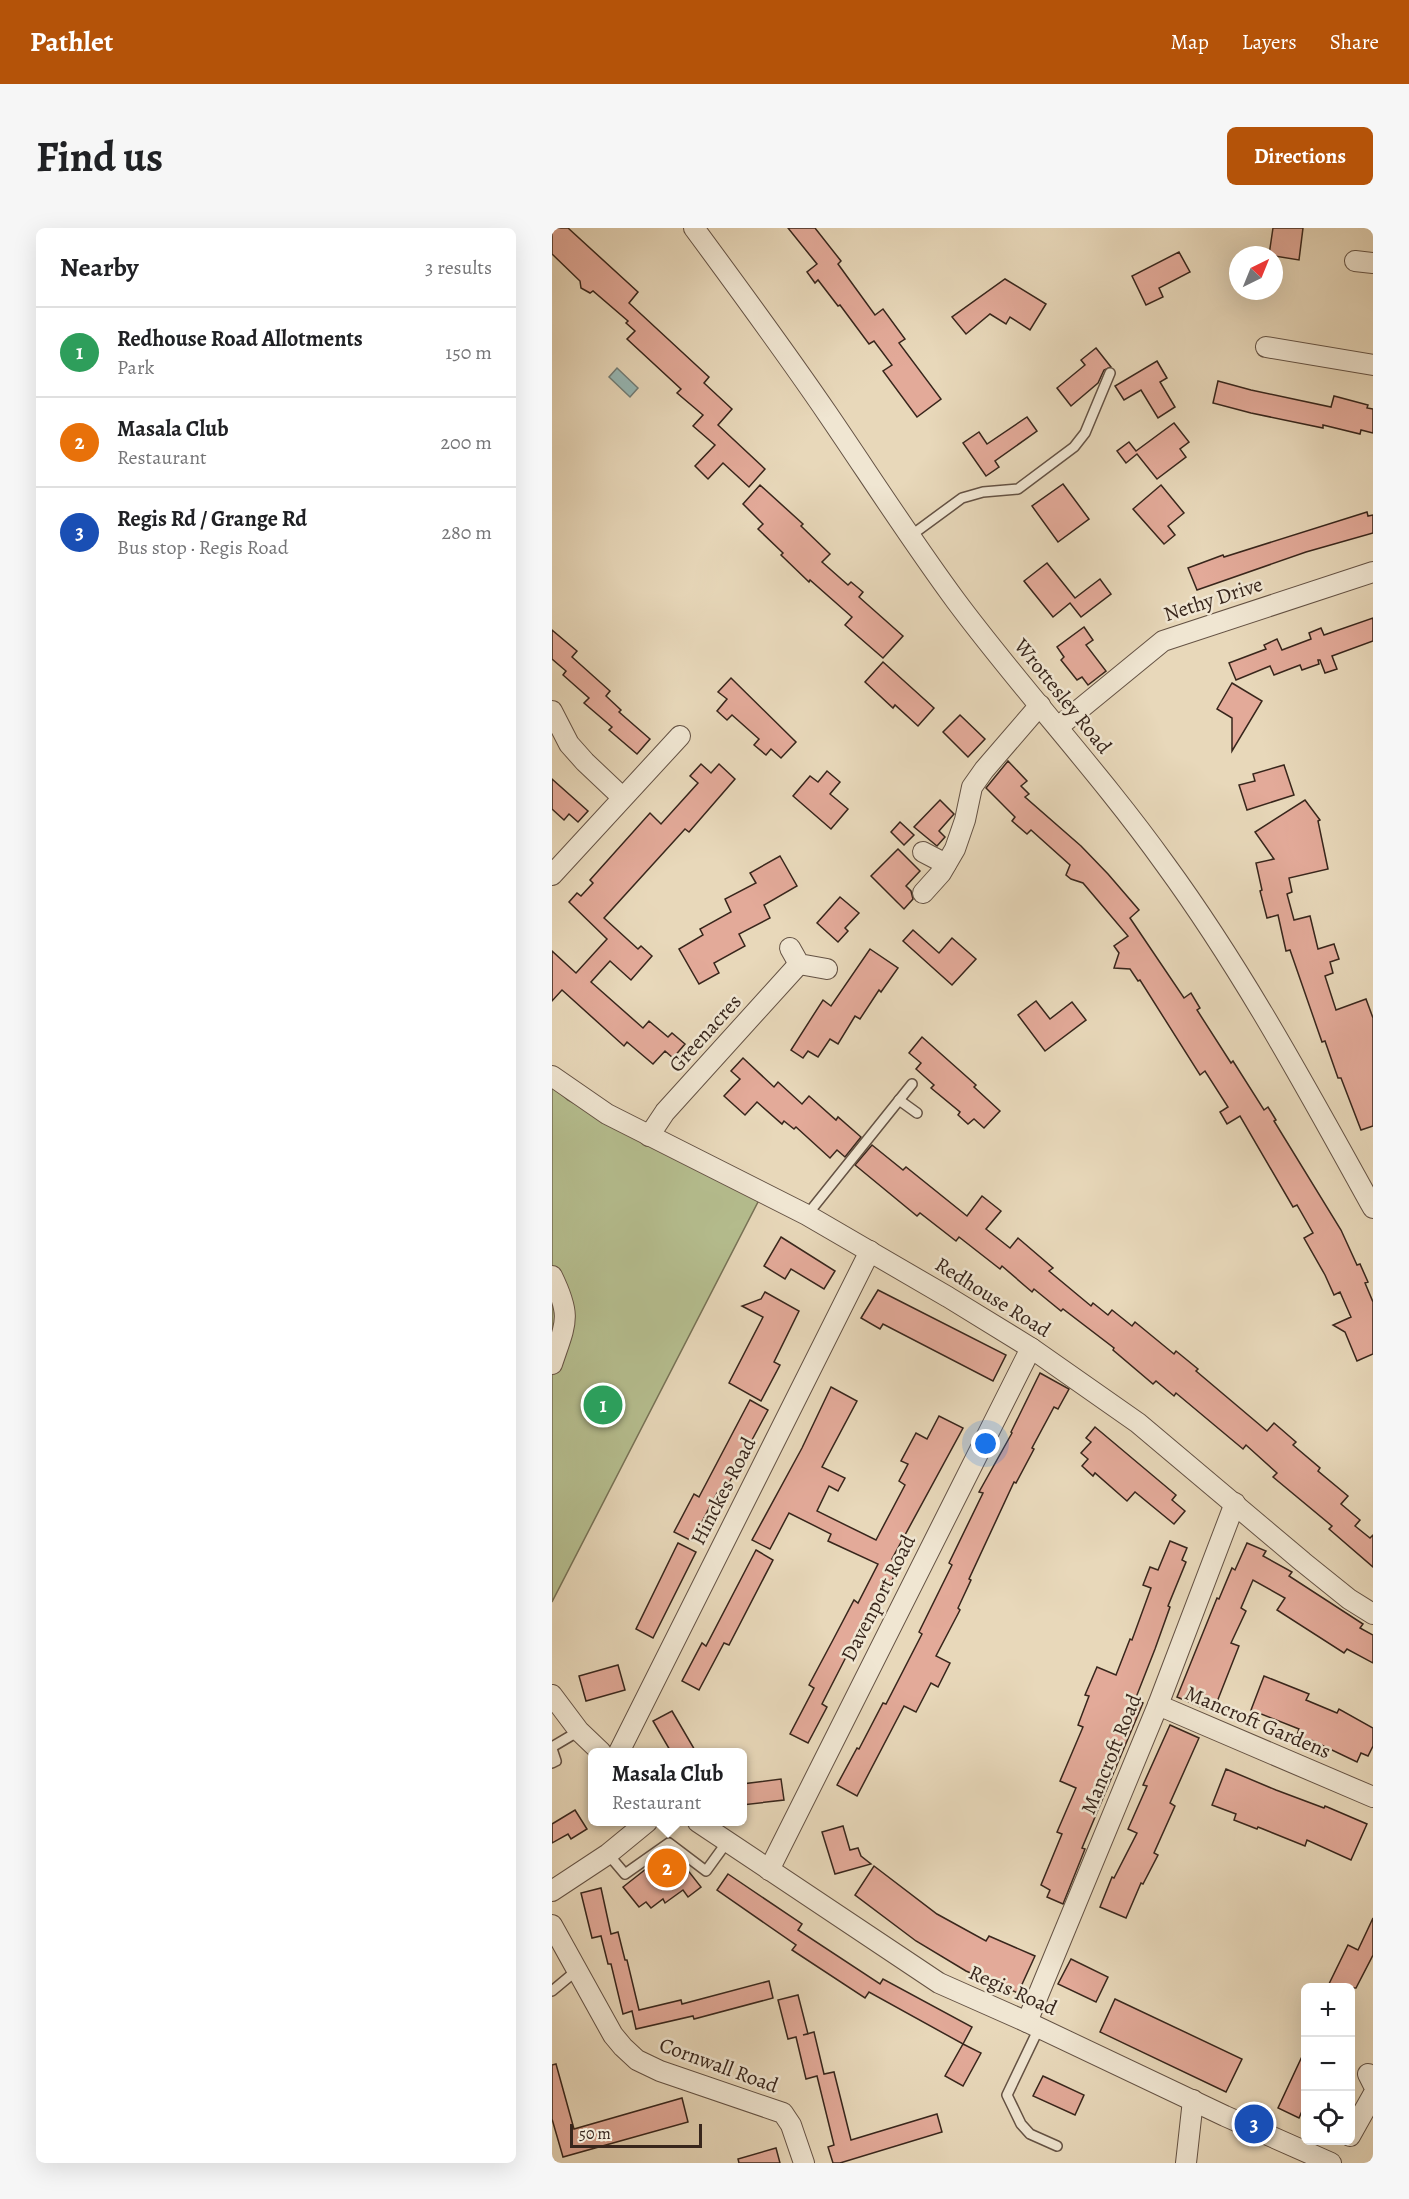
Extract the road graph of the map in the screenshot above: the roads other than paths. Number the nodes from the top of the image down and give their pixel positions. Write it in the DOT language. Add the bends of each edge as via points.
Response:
graph roads {
  1 [pos="694,228"];
  2 [pos="1266,347"];
  3 [pos="1373,365"];
  4 [pos="1110,373"];
  5 [pos="909,537"];
  6 [pos="1373,572"];
  7 [pos="1040,705"];
  8 [pos="552,711"];
  9 [pos="1058,727"];
  10 [pos="680,736"];
  11 [pos="622,797"];
  12 [pos="923,852"];
  13 [pos="946,864"];
  14 [pos="552,875"];
  15 [pos="923,893"];
  16 [pos="827,969"];
  17 [pos="552,1076"];
  18 [pos="912,1084"];
  19 [pos="899,1100"];
  20 [pos="917,1113"];
  21 [pos="649,1136"];
  22 [pos="1373,1208"];
  23 [pos="807,1215"];
  24 [pos="870,1251"];
  25 [pos="552,1276"];
  26 [pos="1031,1348"];
  27 [pos="552,1364"];
  28 [pos="1235,1503"];
  29 [pos="1373,1614"];
  30 [pos="552,1695"];
  31 [pos="1158,1705"];
  32 [pos="579,1731"];
  33 [pos="552,1748"];
  34 [pos="598,1748"];
  35 [pos="621,1748"];
  36 [pos="552,1763"];
  37 [pos="1373,1797"];
  38 [pos="641,1826"];
  39 [pos="705,1826"];
  40 [pos="727,1842"];
  41 [pos="608,1854"];
  42 [pos="769,1870"];
  43 [pos="552,1891"];
  44 [pos="552,1925"];
  45 [pos="576,1971"];
  46 [pos="552,1991"];
  47 [pos="1033,2025"];
  48 [pos="1373,2095"];
  49 [pos="1193,2100"];
  50 [pos="1355,2127"];
  51 [pos="1345,2145"];
  52 [pos="1057,2146"];
  53 [pos="804,2163"];
  54 [pos="1186,2163"];
  55 [pos="1330,2163"];
  56 [pos="1336,2163"];
  1 -- 5 [label="street, Wrottesley Road"];
  2 -- 3 [label="street"];
  4 -- 5 [label="lane" via="1085,433 1074,447 1018,489 962,498"];
  5 -- 7 [label="street, Wrottesley Road"];
  6 -- 9 [label="street, Nethy Drive" via="1163,641"];
  7 -- 9 [label="street, Wrottesley Road"];
  7 -- 13 [label="street" via="972,787 961,830"];
  8 -- 11 [label="street" via="569,744"];
  9 -- 22 [label="street, Wrottesley Road" via="1122,805 1210,929 1303,1082"];
  10 -- 11 [label="street"];
  11 -- 14 [label="street"];
  12 -- 13 [label="street"];
  13 -- 15 [label="street"];
  16 -- 21 [label="street, Greenacres" via="795,956"];
  17 -- 21 [label="street, Redhouse Road" via="607,1114"];
  18 -- 19 [label="lane"];
  19 -- 20 [label="lane"];
  19 -- 23 [label="lane"];
  21 -- 23 [label="street, Redhouse Road"];
  23 -- 24 [label="street, Redhouse Road"];
  24 -- 26 [label="street, Redhouse Road"];
  24 -- 35 [label="street, Hinckes Road"];
  25 -- 27 [label="street" via="564,1300 566,1323"];
  26 -- 28 [label="street, Redhouse Road" via="1138,1423"];
  26 -- 42 [label="street, Davenport Road"];
  28 -- 29 [label="street, Redhouse Road" via="1312,1570"];
  28 -- 31 [label="street, Mancroft Road"];
  30 -- 32 [label="street"];
  31 -- 37 [label="street, Mancroft Gardens"];
  31 -- 47 [label="street, Mancroft Road"];
  32 -- 33 [label="lane"];
  32 -- 34 [label="street"];
  33 -- 36 [label="lane" via="556,1761"];
  38 -- 41 [label="street"];
  39 -- 40 [label="street, Regis Road"];
  40 -- 41 [label="lane" via="706,1871 669,1843 625,1874"];
  40 -- 42 [label="street, Regis Road"];
  41 -- 43 [label="street"];
  42 -- 47 [label="street, Regis Road" via="939,1983"];
  44 -- 45 [label="street, Cornwall Road"];
  45 -- 46 [label="lane"];
  45 -- 53 [label="street, Cornwall Road" via="613,2034 637,2060 783,2113 791,2124"];
  47 -- 49 [label="street, Regis Road"];
  47 -- 52 [label="lane" via="1007,2095 1029,2134"];
  48 -- 50 [label="street"];
  49 -- 54 [label="street"];
  49 -- 55 [label="street, Regis Road"];
  51 -- 56 [label="street"];
}
